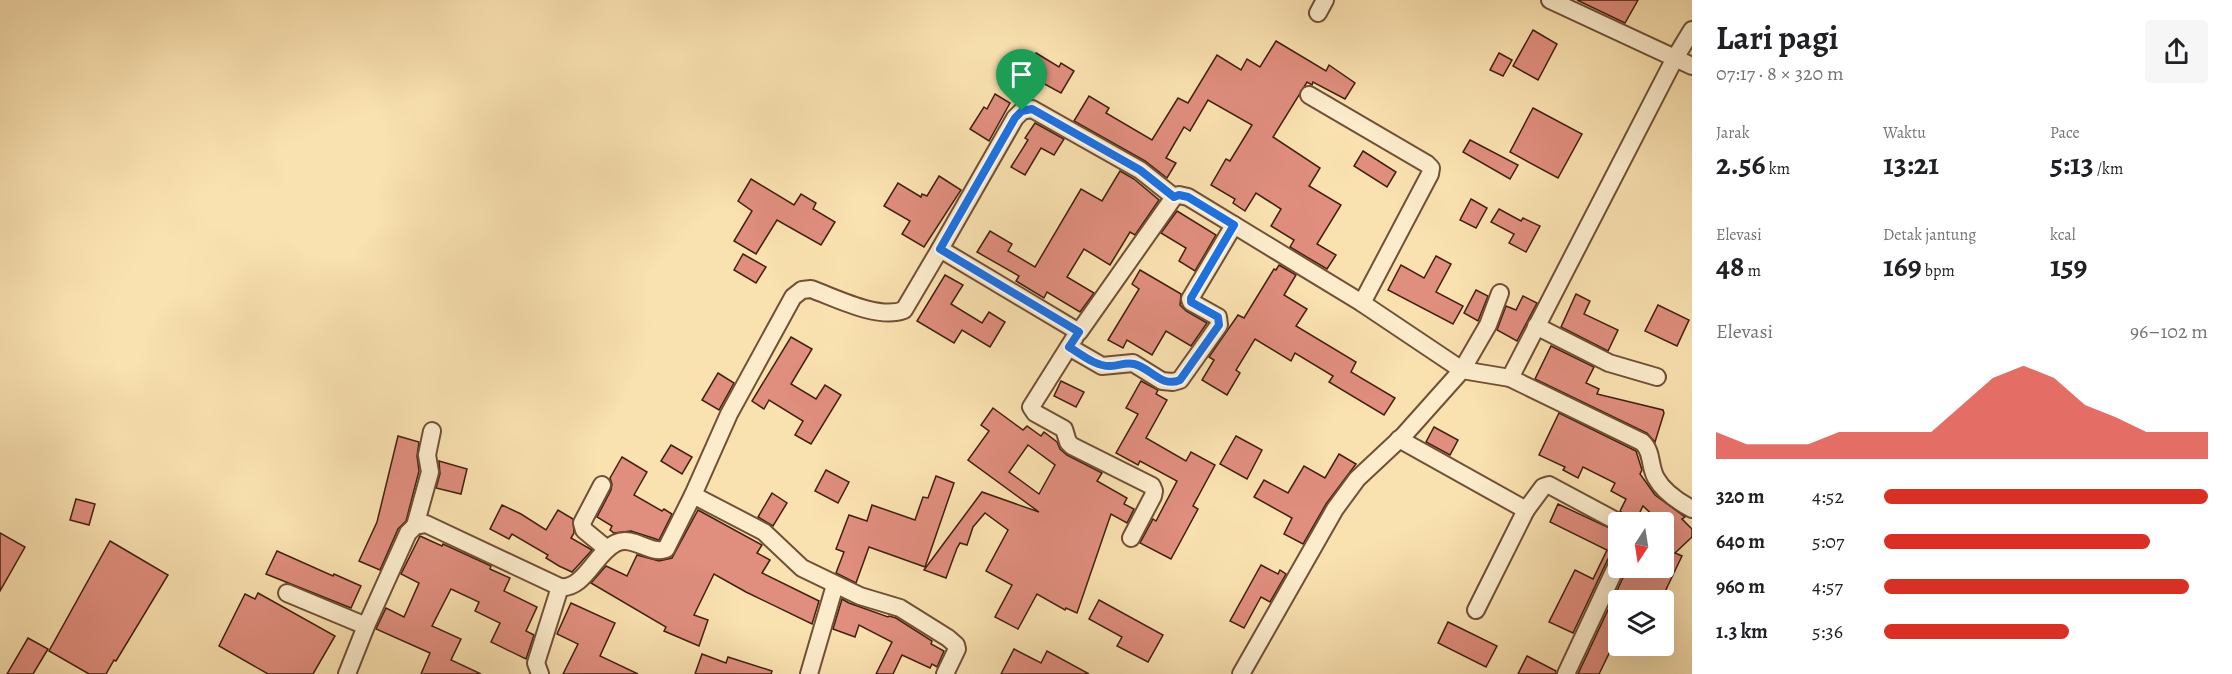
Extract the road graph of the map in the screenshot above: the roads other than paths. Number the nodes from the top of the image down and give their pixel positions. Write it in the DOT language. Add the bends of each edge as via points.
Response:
graph roads {
  1 [pos="1550,0"];
  2 [pos="1692,30"];
  3 [pos="1675,57"];
  4 [pos="1692,66"];
  5 [pos="1309,95"];
  6 [pos="1174,197"];
  7 [pos="1234,225"];
  8 [pos="940,249"];
  9 [pos="1500,293"];
  10 [pos="1362,303"];
  11 [pos="1536,326"];
  12 [pos="1079,332"];
  13 [pos="1069,347"];
  14 [pos="1462,370"];
  15 [pos="1657,377"];
  16 [pos="1510,378"];
  17 [pos="432,432"];
  18 [pos="1399,439"];
  19 [pos="602,485"];
  20 [pos="693,495"];
  21 [pos="1692,509"];
  22 [pos="1526,510"];
  23 [pos="1608,517"];
  24 [pos="415,526"];
  25 [pos="1131,538"];
  26 [pos="607,549"];
  27 [pos="1611,578"];
  28 [pos="835,585"];
  29 [pos="560,587"];
  30 [pos="287,593"];
  31 [pos="1476,610"];
  32 [pos="366,626"];
  33 [pos="347,674"];
  34 [pos="540,674"];
  35 [pos="809,674"];
  36 [pos="945,674"];
  37 [pos="1241,674"];
  38 [pos="1566,674"];
  1 -- 3 [label="street"];
  2 -- 3 [label="street"];
  3 -- 4 [label="street"];
  3 -- 11 [label="street"];
  5 -- 10 [label="street" via="1431,168"];
  6 -- 7 [label="street" via="1188,197"];
  6 -- 8 [label="street" via="1140,170 1032,109 1022,111"];
  6 -- 12 [label="street"];
  7 -- 10 [label="street"];
  7 -- 13 [label="street" via="1191,298 1191,302 1218,317 1219,325 1180,380 1162,381 1132,363 1102,366"];
  8 -- 12 [label="street"];
  8 -- 20 [label="street" via="904,310 894,314 811,289 793,297 729,414"];
  9 -- 14 [label="street" via="1488,325"];
  10 -- 14 [label="street"];
  11 -- 15 [label="street" via="1609,363"];
  11 -- 16 [label="street"];
  12 -- 13 [label="street"];
  13 -- 25 [label="street" via="1032,403 1032,409 1064,429 1071,446 1152,486 1153,496"];
  14 -- 16 [label="street"];
  14 -- 18 [label="street"];
  16 -- 21 [label="street" via="1642,442 1657,479"];
  17 -- 24 [label="street" via="427,455 430,472"];
  18 -- 22 [label="street"];
  18 -- 37 [label="street" via="1357,479 1335,508"];
  19 -- 26 [label="street" via="582,523 586,532"];
  20 -- 26 [label="street" via="666,549 654,550 625,541"];
  20 -- 28 [label="street" via="764,532 802,568"];
  22 -- 23 [label="street" via="1543,486 1549,485"];
  22 -- 31 [label="street"];
  24 -- 29 [label="street" via="426,524"];
  24 -- 32 [label="street" via="408,533"];
  26 -- 29 [label="street" via="578,583"];
  27 -- 38 [label="street"];
  28 -- 35 [label="street"];
  28 -- 36 [label="street" via="900,608 948,638 957,649"];
  29 -- 34 [label="street" via="536,663"];
  30 -- 32 [label="street"];
  32 -- 33 [label="street"];
}
